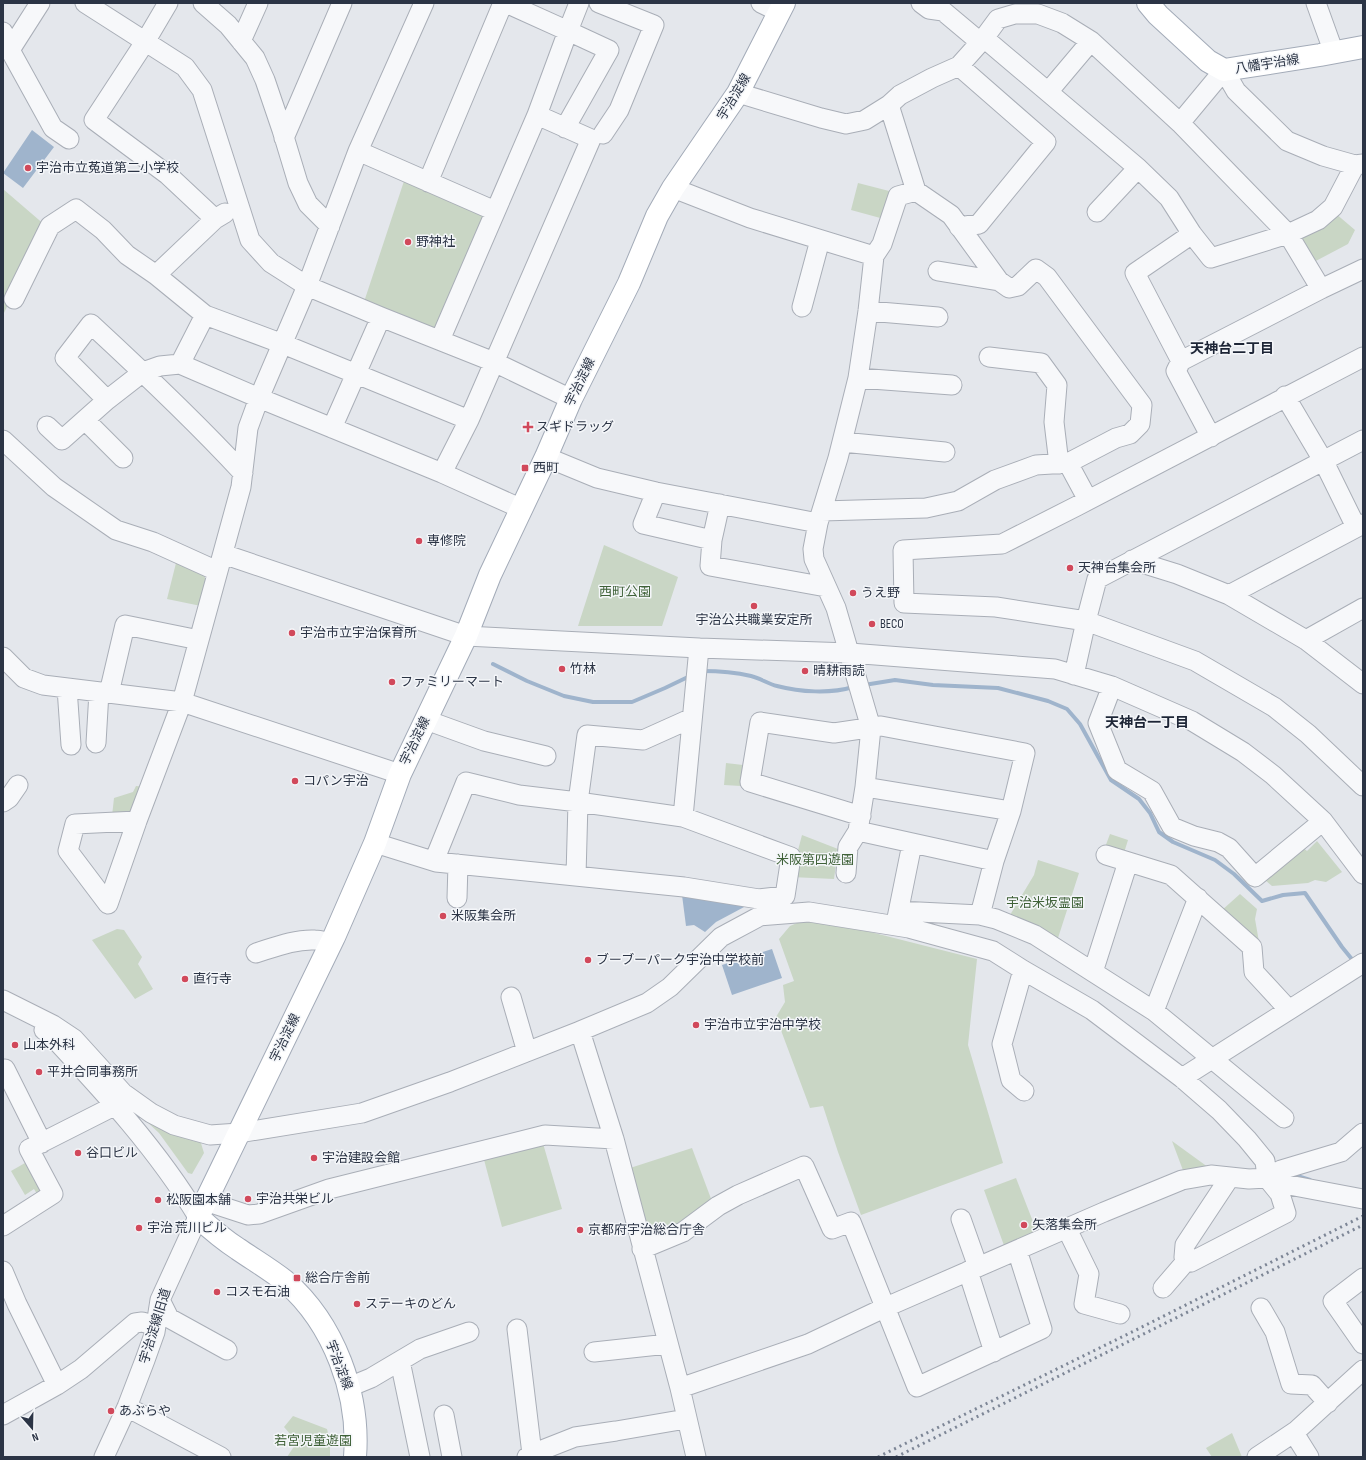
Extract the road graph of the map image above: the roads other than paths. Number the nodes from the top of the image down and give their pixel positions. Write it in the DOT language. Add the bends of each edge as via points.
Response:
graph roads {
  1 [pos="40,3"];
  2 [pos="85,3"];
  3 [pos="168,3"];
  4 [pos="202,3"];
  5 [pos="258,3"];
  6 [pos="342,3"];
  7 [pos="424,3"];
  8 [pos="503,3"];
  9 [pos="506,3"];
  10 [pos="579,3"];
  11 [pos="599,3"];
  12 [pos="921,3"];
  13 [pos="1148,3"];
  14 [pos="1316,3"];
  15 [pos="775,6"];
  16 [pos="568,31"];
  17 [pos="3,32"];
  18 [pos="982,40"];
  19 [pos="1091,40"];
  20 [pos="241,41"];
  21 [pos="145,42"];
  22 [pos="1363,47"];
  23 [pos="10,50"];
  24 [pos="1334,53"];
  25 [pos="959,66"];
  26 [pos="1224,70"];
  27 [pos="1048,92"];
  28 [pos="738,93"];
  29 [pos="889,104"];
  30 [pos="537,115"];
  31 [pos="1180,123"];
  32 [pos="565,128"];
  33 [pos="603,134"];
  34 [pos="284,138"];
  35 [pos="69,139"];
  36 [pos="358,151"];
  37 [pos="1359,165"];
  38 [pos="1138,168"];
  39 [pos="428,182"];
  40 [pos="673,188"];
  41 [pos="916,191"];
  42 [pos="238,206"];
  43 [pos="495,211"];
  44 [pos="1097,212"];
  45 [pos="215,219"];
  46 [pos="330,226"];
  47 [pos="959,227"];
  48 [pos="1192,234"];
  49 [pos="1288,234"];
  50 [pos="820,240"];
  51 [pos="874,256"];
  52 [pos="1363,269"];
  53 [pos="938,272"];
  54 [pos="156,276"];
  55 [pos="999,281"];
  56 [pos="307,286"];
  57 [pos="1321,289"];
  58 [pos="14,299"];
  59 [pos="802,307"];
  60 [pos="868,311"];
  61 [pos="205,315"];
  62 [pos="381,317"];
  63 [pos="938,317"];
  64 [pos="440,340"];
  65 [pos="283,344"];
  66 [pos="989,357"];
  67 [pos="1363,357"];
  68 [pos="1181,361"];
  69 [pos="494,362"];
  70 [pos="180,364"];
  71 [pos="143,372"];
  72 [pos="356,374"];
  73 [pos="858,378"];
  74 [pos="952,384"];
  75 [pos="1285,396"];
  76 [pos="259,398"];
  77 [pos="571,399"];
  78 [pos="107,400"];
  79 [pos="85,420"];
  80 [pos="469,420"];
  81 [pos="47,426"];
  82 [pos="332,428"];
  83 [pos="1211,437"];
  84 [pos="3,440"];
  85 [pos="1363,440"];
  86 [pos="842,442"];
  87 [pos="945,452"];
  88 [pos="546,457"];
  89 [pos="123,458"];
  90 [pos="1324,462"];
  91 [pos="1063,463"];
  92 [pos="243,473"];
  93 [pos="442,473"];
  94 [pos="656,492"];
  95 [pos="1088,500"];
  96 [pos="720,504"];
  97 [pos="522,509"];
  98 [pos="820,517"];
  99 [pos="1359,526"];
  100 [pos="712,540"];
  101 [pos="1132,560"];
  102 [pos="220,563"];
  103 [pos="826,587"];
  104 [pos="1229,595"];
  105 [pos="1363,608"];
  106 [pos="1086,621"];
  107 [pos="466,636"];
  108 [pos="199,640"];
  109 [pos="1306,640"];
  110 [pos="699,648"];
  111 [pos="850,653"];
  112 [pos="3,656"];
  113 [pos="1074,675"];
  114 [pos="1363,684"];
  115 [pos="1112,686"];
  116 [pos="67,688"];
  117 [pos="104,692"];
  118 [pos="182,702"];
  119 [pos="692,718"];
  120 [pos="426,720"];
  121 [pos="871,728"];
  122 [pos="96,743"];
  123 [pos="72,745"];
  124 [pos="546,756"];
  125 [pos="400,774"];
  126 [pos="18,785"];
  127 [pos="1363,786"];
  128 [pos="866,787"];
  129 [pos="3,802"];
  130 [pos="578,802"];
  131 [pos="1011,811"];
  132 [pos="683,817"];
  133 [pos="137,821"];
  134 [pos="1323,821"];
  135 [pos="859,823"];
  136 [pos="374,843"];
  137 [pos="912,844"];
  138 [pos="1106,855"];
  139 [pos="434,861"];
  140 [pos="994,861"];
  141 [pos="1128,862"];
  142 [pos="458,864"];
  143 [pos="1362,869"];
  144 [pos="846,873"];
  145 [pos="576,876"];
  146 [pos="457,898"];
  147 [pos="1198,898"];
  148 [pos="980,915"];
  149 [pos="897,918"];
  150 [pos="331,943"];
  151 [pos="256,953"];
  152 [pos="1363,963"];
  153 [pos="1023,970"];
  154 [pos="1093,972"];
  155 [pos="511,997"];
  156 [pos="7,1002"];
  157 [pos="1289,1010"];
  158 [pos="1154,1011"];
  159 [pos="580,1031"];
  160 [pos="527,1052"];
  161 [pos="1212,1059"];
  162 [pos="3,1070"];
  163 [pos="1182,1078"];
  164 [pos="1024,1091"];
  165 [pos="116,1105"];
  166 [pos="1284,1118"];
  167 [pos="239,1133"];
  168 [pos="1363,1133"];
  169 [pos="614,1139"];
  170 [pos="42,1143"];
  171 [pos="1230,1177"];
  172 [pos="1267,1178"];
  173 [pos="1363,1199"];
  174 [pos="202,1209"];
  175 [pos="961,1219"];
  176 [pos="3,1226"];
  177 [pos="1067,1229"];
  178 [pos="642,1249"];
  179 [pos="1017,1250"];
  180 [pos="1188,1259"];
  181 [pos="973,1269"];
  182 [pos="3,1271"];
  183 [pos="1363,1278"];
  184 [pos="1163,1288"];
  185 [pos="160,1300"];
  186 [pos="884,1308"];
  187 [pos="1261,1308"];
  188 [pos="1120,1314"];
  189 [pos="135,1323"];
  190 [pos="517,1329"];
  191 [pos="155,1332"];
  192 [pos="469,1332"];
  193 [pos="668,1344"];
  194 [pos="1363,1344"];
  195 [pos="227,1350"];
  196 [pos="594,1352"];
  197 [pos="994,1352"];
  198 [pos="400,1361"];
  199 [pos="1363,1370"];
  200 [pos="57,1385"];
  201 [pos="349,1387"];
  202 [pos="680,1388"];
  203 [pos="1328,1403"];
  204 [pos="127,1407"];
  205 [pos="3,1415"];
  206 [pos="444,1415"];
  207 [pos="686,1419"];
  208 [pos="1294,1433"];
  209 [pos="192,1451"];
  210 [pos="530,1456"];
  211 [pos="104,1457"];
  212 [pos="221,1457"];
  213 [pos="355,1457"];
  214 [pos="420,1457"];
  215 [pos="452,1457"];
  216 [pos="696,1457"];
  217 [pos="1257,1457"];
  218 [pos="1309,1457"];
  1 -- 23 [label="street"];
  2 -- 21 [label="street"];
  3 -- 21 [label="street"];
  4 -- 20 [label="street" via="228,25"];
  5 -- 20 [label="street"];
  6 -- 34 [label="street"];
  7 -- 36 [label="street"];
  8 -- 39 [label="street"];
  9 -- 16 [label="street"];
  10 -- 16 [label="street"];
  11 -- 33 [label="street" via="654,25 619,110"];
  12 -- 18 [label="street" via="929,9 943,11"];
  13 -- 26 [label="main road, 八幡宇治線" via="1208,61"];
  14 -- 24 [label="street"];
  15 -- 28 [label="main road, 宇治淀線"];
  16 -- 30 [label="street"];
  16 -- 32 [label="street" via="609,50"];
  17 -- 23 [label="street"];
  18 -- 19 [label="street" via="998,19 1015,14 1038,14 1062,22"];
  18 -- 25 [label="street"];
  18 -- 27 [label="street"];
  19 -- 27 [label="street"];
  19 -- 31 [label="street"];
  20 -- 34 [label="street" via="255,58 265,80"];
  21 -- 42 [label="street" via="185,67 202,90"];
  21 -- 45 [label="street" via="94,120 168,176"];
  22 -- 24 [label="main road, 八幡宇治線"];
  23 -- 35 [label="street" via="53,128"];
  24 -- 26 [label="main road, 八幡宇治線"];
  25 -- 29 [label="street" via="900,95"];
  25 -- 47 [label="street" via="1046,142 979,224"];
  26 -- 31 [label="street"];
  26 -- 37 [label="street" via="1236,91 1287,141 1323,156"];
  27 -- 38 [label="street"];
  28 -- 29 [label="street" via="846,124 864,120"];
  28 -- 40 [label="main road, 宇治淀線"];
  29 -- 41 [label="street"];
  30 -- 32 [label="street"];
  30 -- 43 [label="street"];
  31 -- 49 [label="street"];
  32 -- 69 [label="street" via="591,139"];
  34 -- 46 [label="street" via="298,183 308,204"];
  36 -- 39 [label="street"];
  36 -- 46 [label="street"];
  37 -- 49 [label="street" via="1333,207 1318,220"];
  38 -- 44 [label="street"];
  38 -- 48 [label="street" via="1169,198"];
  39 -- 43 [label="street"];
  40 -- 50 [label="street" via="750,218"];
  40 -- 77 [label="main road, 宇治淀線" via="657,216 629,283"];
  41 -- 47 [label="street" via="951,215"];
  41 -- 51 [label="street" via="898,196 882,244"];
  42 -- 45 [label="street"];
  42 -- 56 [label="street" via="250,240 271,263"];
  43 -- 64 [label="street"];
  45 -- 54 [label="street"];
  46 -- 56 [label="street"];
  47 -- 55 [label="street"];
  48 -- 49 [label="street" via="1211,258"];
  48 -- 68 [label="street" via="1135,273"];
  49 -- 57 [label="street"];
  50 -- 51 [label="street"];
  50 -- 59 [label="street"];
  51 -- 60 [label="street"];
  52 -- 57 [label="street"];
  53 -- 55 [label="street"];
  54 -- 58 [label="street" via="76,210 50,226"];
  54 -- 61 [label="street"];
  55 -- 91 [label="street" via="1009,288 1018,286 1036,269 1047,277 1142,405 1140,424 1130,434"];
  56 -- 62 [label="street"];
  56 -- 65 [label="street"];
  57 -- 68 [label="street"];
  60 -- 63 [label="street"];
  60 -- 73 [label="street"];
  61 -- 65 [label="street"];
  61 -- 70 [label="street"];
  62 -- 64 [label="street"];
  62 -- 72 [label="street"];
  64 -- 69 [label="street"];
  65 -- 72 [label="street"];
  65 -- 76 [label="street"];
  66 -- 91 [label="street" via="1041,363 1057,385 1054,422"];
  67 -- 75 [label="street"];
  68 -- 83 [label="street" via="1176,372"];
  69 -- 77 [label="street"];
  69 -- 80 [label="street"];
  70 -- 71 [label="street" via="160,366"];
  70 -- 76 [label="street"];
  71 -- 78 [label="street"];
  71 -- 78 [label="street" via="91,324 65,358"];
  71 -- 92 [label="street"];
  72 -- 80 [label="street"];
  72 -- 82 [label="street"];
  73 -- 74 [label="street"];
  73 -- 86 [label="street"];
  75 -- 83 [label="street"];
  75 -- 90 [label="street"];
  76 -- 82 [label="street"];
  76 -- 92 [label="street" via="248,428"];
  77 -- 88 [label="main road, 宇治淀線"];
  78 -- 79 [label="street"];
  79 -- 81 [label="street" via="62,440"];
  79 -- 89 [label="street"];
  80 -- 93 [label="street"];
  82 -- 93 [label="street"];
  83 -- 95 [label="street"];
  84 -- 102 [label="street" via="54,487 116,530"];
  85 -- 90 [label="street"];
  86 -- 87 [label="street"];
  86 -- 98 [label="street"];
  88 -- 94 [label="street" via="597,478"];
  88 -- 97 [label="main road, 宇治淀線"];
  90 -- 99 [label="street"];
  90 -- 101 [label="street"];
  91 -- 95 [label="street"];
  91 -- 98 [label="street" via="1036,465 995,480 958,501 926,508"];
  92 -- 102 [label="street"];
  93 -- 97 [label="street"];
  94 -- 96 [label="street"];
  94 -- 100 [label="street" via="643,524"];
  95 -- 106 [label="street" via="1002,544 903,550 904,603 996,607"];
  96 -- 98 [label="street"];
  96 -- 100 [label="street"];
  97 -- 107 [label="main road, 宇治淀線" via="490,575"];
  98 -- 103 [label="street" via="814,559"];
  99 -- 104 [label="street"];
  100 -- 103 [label="street" via="710,566"];
  101 -- 104 [label="street" via="1177,574"];
  101 -- 106 [label="street" via="1096,579"];
  102 -- 107 [label="street"];
  102 -- 108 [label="street"];
  103 -- 111 [label="street" via="836,608"];
  104 -- 109 [label="street"];
  105 -- 109 [label="street"];
  106 -- 113 [label="street"];
  106 -- 127 [label="street" via="1195,661 1274,707 1308,734"];
  107 -- 110 [label="street"];
  107 -- 120 [label="main road, 宇治淀線"];
  108 -- 117 [label="street" via="125,625"];
  108 -- 118 [label="street"];
  109 -- 114 [label="street"];
  110 -- 111 [label="street"];
  110 -- 119 [label="street"];
  111 -- 113 [label="street" via="1054,669"];
  111 -- 121 [label="street"];
  112 -- 116 [label="street" via="24,678 43,685"];
  113 -- 115 [label="street"];
  115 -- 134 [label="street" via="1192,721 1243,752 1273,775"];
  115 -- 134 [label="street" via="1098,723 1117,770 1152,791 1172,827 1229,848 1255,877"];
  116 -- 117 [label="street"];
  116 -- 123 [label="street"];
  117 -- 118 [label="street"];
  117 -- 122 [label="street"];
  118 -- 125 [label="street"];
  118 -- 133 [label="street"];
  119 -- 130 [label="street" via="643,740 587,736"];
  119 -- 132 [label="street"];
  120 -- 124 [label="street" via="484,741"];
  120 -- 125 [label="main road, 宇治淀線"];
  121 -- 128 [label="street"];
  121 -- 131 [label="street" via="881,726 1024,752"];
  121 -- 135 [label="street" via="834,733 760,722 750,782"];
  125 -- 136 [label="main road, 宇治淀線"];
  126 -- 129 [label="street"];
  128 -- 131 [label="street"];
  128 -- 135 [label="street"];
  130 -- 132 [label="street"];
  130 -- 139 [label="street" via="519,795 466,782"];
  130 -- 145 [label="street"];
  131 -- 140 [label="street"];
  132 -- 145 [label="street" via="791,856 785,896 759,899 684,887"];
  133 -- 133 [label="street" via="114,889 108,904 68,851 74,824"];
  134 -- 143 [label="street"];
  135 -- 137 [label="street"];
  135 -- 144 [label="street" via="848,847"];
  136 -- 139 [label="street"];
  136 -- 150 [label="main road, 宇治淀線"];
  137 -- 140 [label="street"];
  137 -- 149 [label="street"];
  138 -- 141 [label="street"];
  139 -- 142 [label="street"];
  140 -- 148 [label="street"];
  141 -- 147 [label="street" via="1171,875"];
  141 -- 154 [label="street"];
  142 -- 145 [label="street"];
  142 -- 146 [label="street"];
  147 -- 157 [label="street" via="1252,947 1254,972"];
  147 -- 158 [label="street"];
  148 -- 149 [label="street"];
  148 -- 154 [label="street" via="1035,935"];
  149 -- 153 [label="street" via="909,928 993,951"];
  149 -- 159 [label="street" via="809,912 760,916 721,937 670,987 647,1003"];
  150 -- 151 [label="street" via="316,940 300,941"];
  150 -- 167 [label="main road, 宇治淀線"];
  152 -- 157 [label="street"];
  153 -- 163 [label="street" via="1092,1010"];
  153 -- 164 [label="street" via="1002,1044 1011,1080"];
  154 -- 158 [label="street"];
  155 -- 160 [label="street"];
  156 -- 165 [label="street" via="51,1035"];
  156 -- 167 [label="street" via="53,1025 74,1039 123,1093 151,1113 174,1125 210,1134"];
  157 -- 161 [label="street"];
  158 -- 161 [label="street"];
  159 -- 160 [label="street"];
  159 -- 169 [label="street"];
  160 -- 167 [label="street" via="362,1113"];
  161 -- 163 [label="street"];
  161 -- 166 [label="street"];
  162 -- 170 [label="street" via="5,1069"];
  163 -- 172 [label="street" via="1247,1139 1265,1161"];
  165 -- 170 [label="street"];
  165 -- 174 [label="street" via="173,1178"];
  167 -- 174 [label="main road, 宇治淀線"];
  168 -- 172 [label="street" via="1340,1152 1281,1170"];
  169 -- 174 [label="street" via="545,1135 329,1189 259,1214"];
  169 -- 178 [label="street"];
  170 -- 176 [label="street" via="28,1149 53,1194"];
  171 -- 172 [label="street"];
  171 -- 177 [label="street" via="1211,1175 1182,1180"];
  171 -- 180 [label="street" via="1185,1245 1184,1257"];
  172 -- 173 [label="street"];
  172 -- 180 [label="street" via="1280,1194 1286,1213 1191,1262"];
  174 -- 185 [label="street, 宇治淀線旧道"];
  174 -- 201 [label="main road, 宇治淀線" via="218,1235 269,1269 296,1292 313,1312 330,1340"];
  175 -- 181 [label="street"];
  177 -- 179 [label="street"];
  177 -- 188 [label="street" via="1089,1274 1084,1304"];
  178 -- 186 [label="street" via="683,1232 718,1206 738,1195 804,1166 832,1229 851,1222"];
  178 -- 193 [label="street"];
  179 -- 181 [label="street"];
  179 -- 197 [label="street" via="1042,1329"];
  180 -- 184 [label="street"];
  181 -- 186 [label="street"];
  181 -- 197 [label="street"];
  182 -- 200 [label="street"];
  183 -- 194 [label="street" via="1333,1301"];
  185 -- 189 [label="street"];
  185 -- 191 [label="street, 宇治淀線旧道"];
  185 -- 195 [label="street" via="169,1318"];
  186 -- 197 [label="street" via="917,1387"];
  186 -- 202 [label="street" via="808,1344"];
  187 -- 203 [label="street" via="1275,1332 1291,1384 1312,1385"];
  189 -- 191 [label="street" via="150,1324"];
  189 -- 200 [label="street" via="81,1369"];
  190 -- 210 [label="street"];
  191 -- 204 [label="street, 宇治淀線旧道"];
  192 -- 198 [label="street" via="420,1349"];
  193 -- 196 [label="street"];
  193 -- 202 [label="street"];
  198 -- 201 [label="street"];
  198 -- 214 [label="street"];
  199 -- 203 [label="street"];
  200 -- 205 [label="street"];
  201 -- 213 [label="main road, 宇治淀線" via="355,1421"];
  202 -- 207 [label="street"];
  203 -- 208 [label="street"];
  204 -- 209 [label="street"];
  204 -- 211 [label="street, 宇治淀線旧道"];
  206 -- 215 [label="street"];
  207 -- 210 [label="street" via="575,1437"];
  207 -- 216 [label="street"];
  208 -- 217 [label="street"];
  208 -- 218 [label="street"];
  209 -- 212 [label="street"];
}
